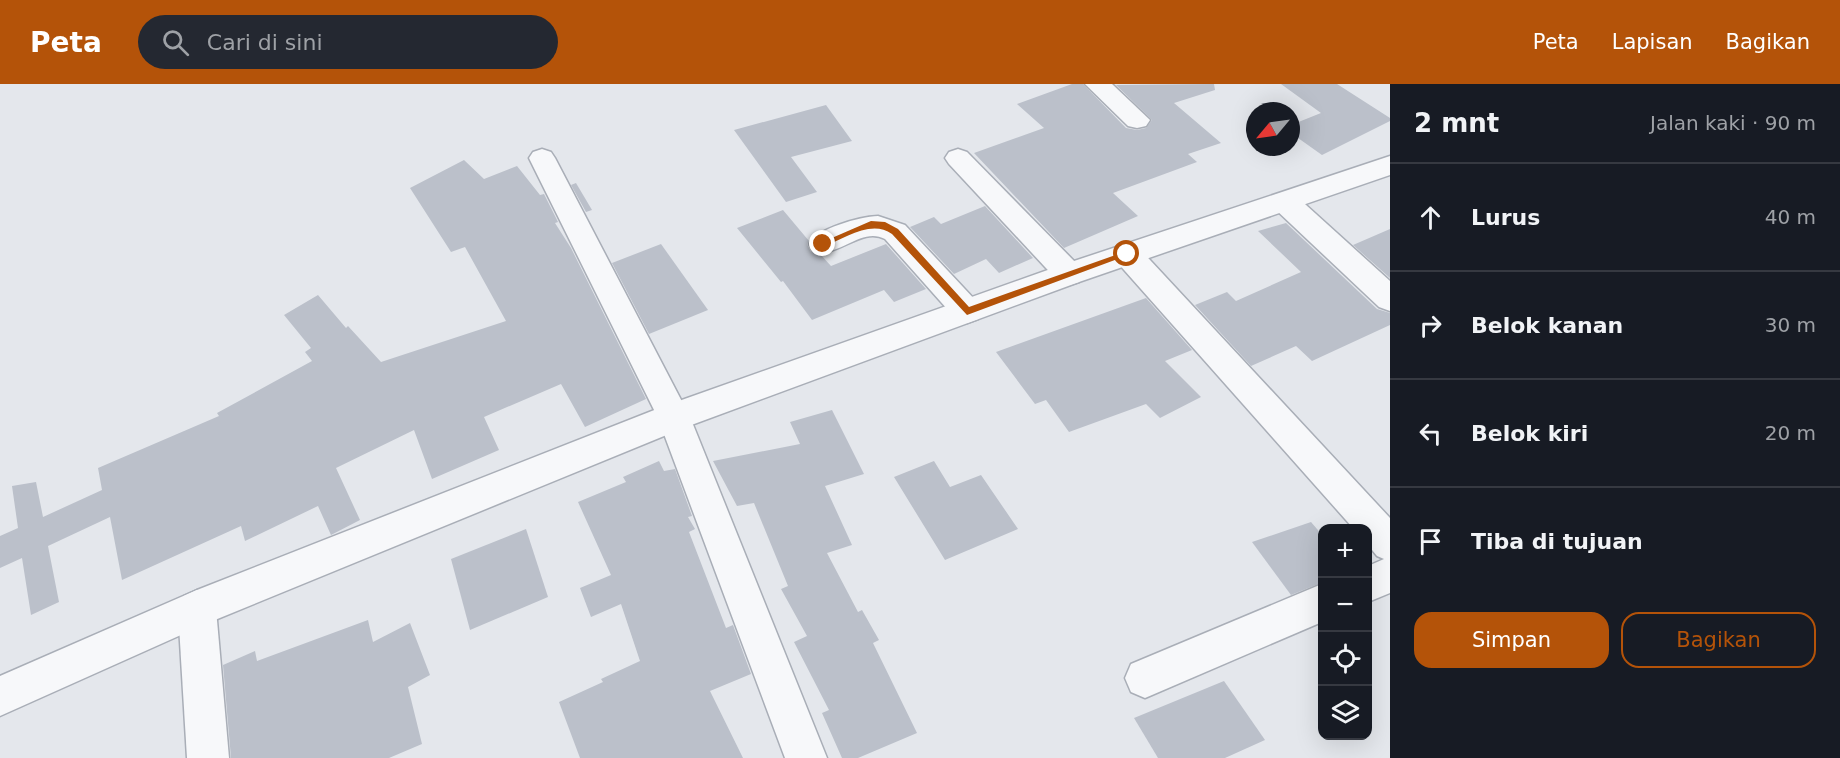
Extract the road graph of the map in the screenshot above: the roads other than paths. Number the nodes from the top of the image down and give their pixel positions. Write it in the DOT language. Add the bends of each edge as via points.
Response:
graph roads {
  1 [pos="1097,84"];
  2 [pos="1137,120"];
  3 [pos="542,158"];
  4 [pos="958,158"];
  5 [pos="1390,165"];
  6 [pos="1285,202"];
  7 [pos="823,244"];
  8 [pos="1127,254"];
  9 [pos="1069,274"];
  10 [pos="1390,299"];
  11 [pos="967,311"];
  12 [pos="674,417"];
  13 [pos="1390,544"];
  14 [pos="1390,574"];
  15 [pos="1372,582"];
  16 [pos="1318,605"];
  17 [pos="196,609"];
  18 [pos="1145,678"];
  19 [pos="0,696"];
  20 [pos="208,758"];
  21 [pos="806,758"];
  1 -- 2 [label="street"];
  3 -- 12 [label="street"];
  4 -- 9 [label="street"];
  5 -- 6 [label="street"];
  6 -- 8 [label="street"];
  6 -- 10 [label="street"];
  7 -- 11 [label="street" via="871,224 885,225"];
  8 -- 9 [label="street"];
  8 -- 13 [label="street"];
  9 -- 11 [label="street"];
  11 -- 12 [label="street"];
  12 -- 17 [label="street"];
  12 -- 21 [label="street"];
  14 -- 15 [label="street"];
  16 -- 18 [label="street"];
  17 -- 19 [label="street"];
  17 -- 20 [label="street"];
}
